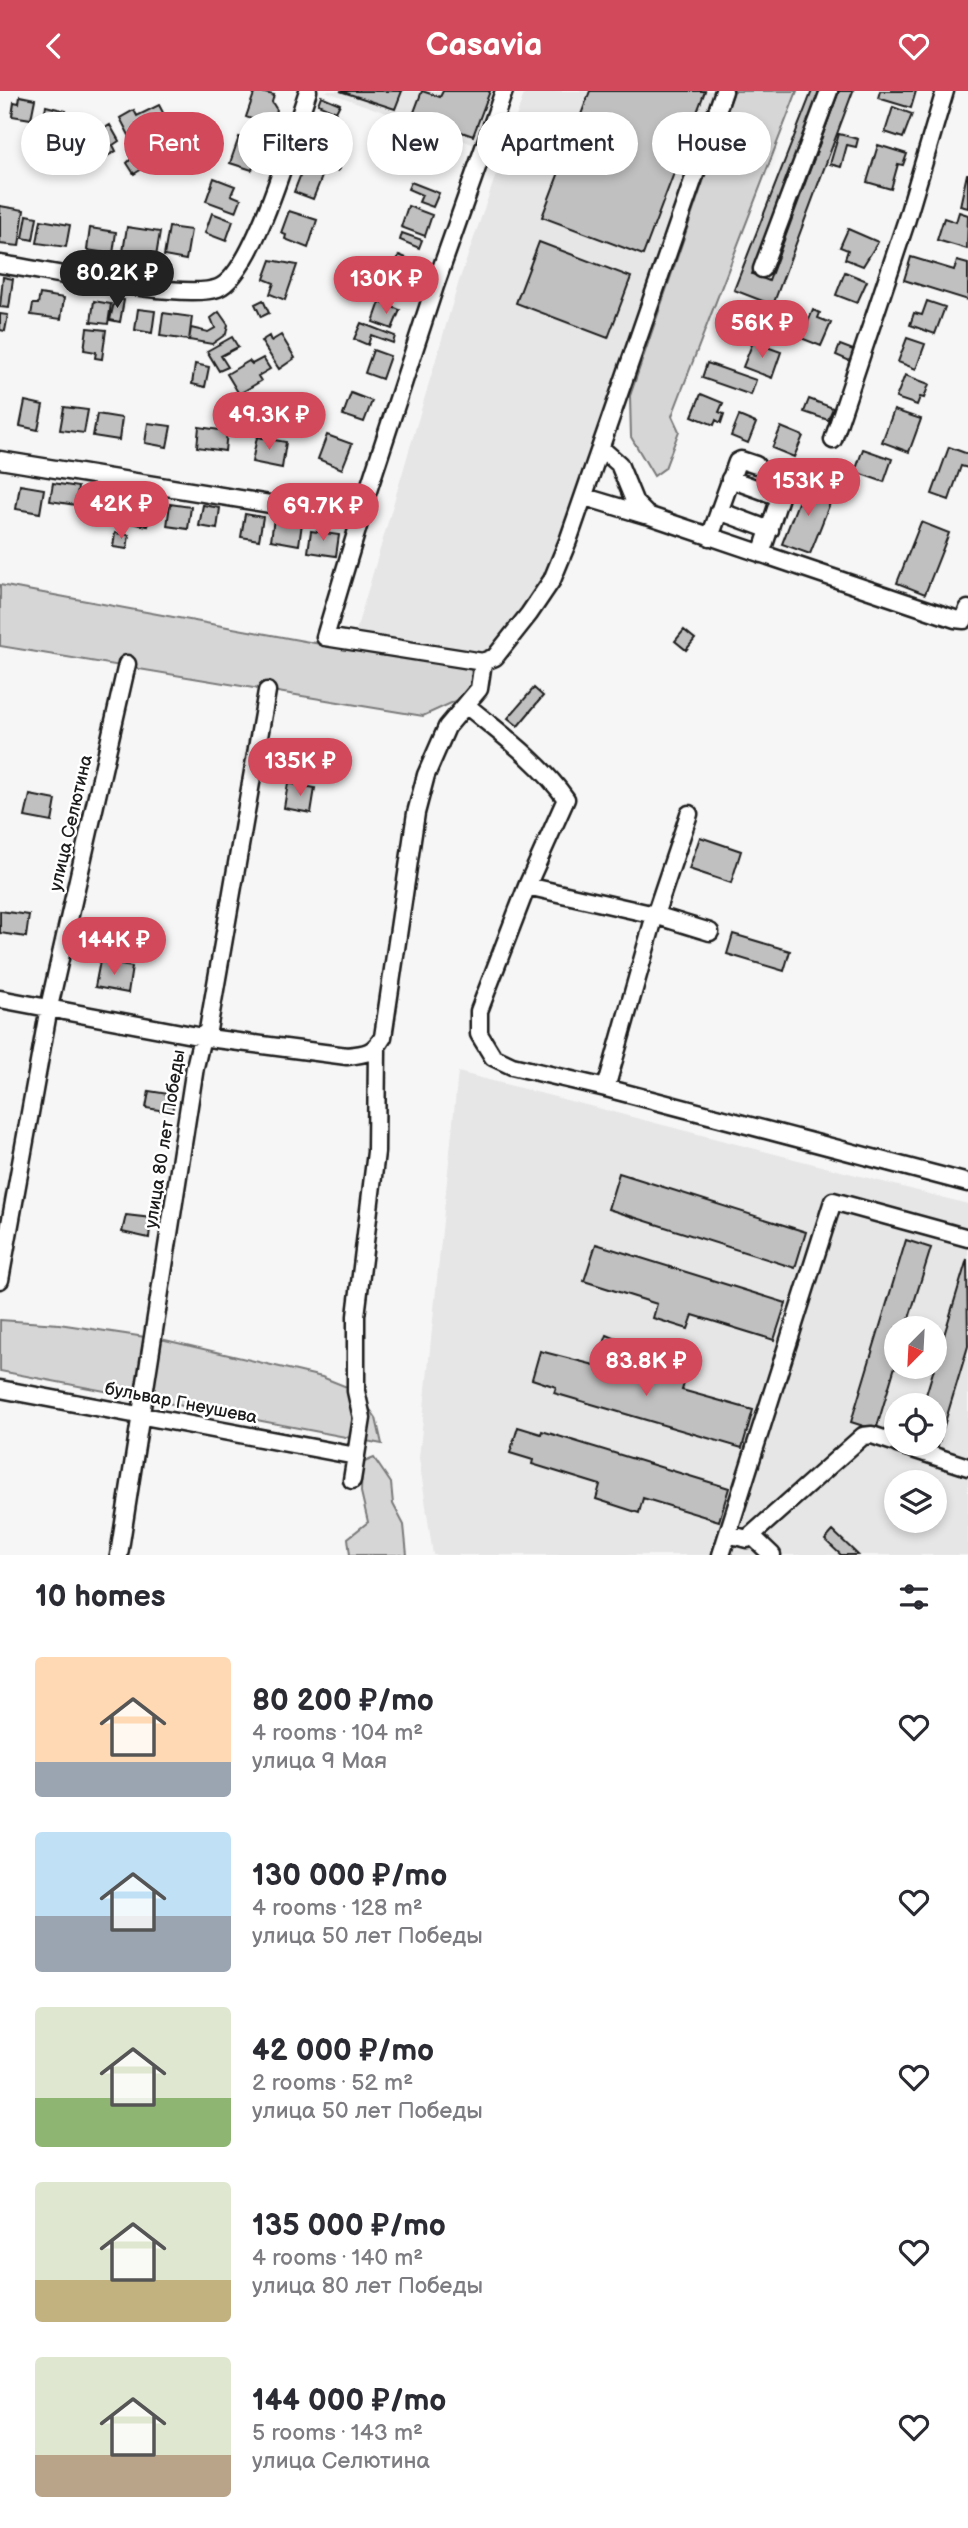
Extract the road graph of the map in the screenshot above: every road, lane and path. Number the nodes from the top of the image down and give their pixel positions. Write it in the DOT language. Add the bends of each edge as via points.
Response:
graph roads {
  1 [pos="308,91"];
  2 [pos="504,91"];
  3 [pos="724,91"];
  4 [pos="829,91"];
  5 [pos="944,91"];
  6 [pos="0,264"];
  7 [pos="762,269"];
  8 [pos="833,440"];
  9 [pos="602,449"];
  10 [pos="0,460"];
  11 [pos="756,465"];
  12 [pos="730,479"];
  13 [pos="585,497"];
  14 [pos="365,500"];
  15 [pos="719,511"];
  16 [pos="647,515"];
  17 [pos="770,530"];
  18 [pos="710,537"];
  19 [pos="761,554"];
  20 [pos="967,617"];
  21 [pos="483,662"];
  22 [pos="127,664"];
  23 [pos="267,691"];
  24 [pos="466,705"];
  25 [pos="689,814"];
  26 [pos="527,886"];
  27 [pos="655,915"];
  28 [pos="709,932"];
  29 [pos="0,999"];
  30 [pos="49,1007"];
  31 [pos="202,1037"];
  32 [pos="377,1048"];
  33 [pos="606,1088"];
  34 [pos="968,1183"];
  35 [pos="968,1238"];
  36 [pos="0,1280"];
  37 [pos="0,1389"];
  38 [pos="141,1415"];
  39 [pos="884,1439"];
  40 [pos="356,1456"];
  41 [pos="934,1456"];
  42 [pos="968,1467"];
  43 [pos="352,1480"];
  44 [pos="728,1534"];
  45 [pos="751,1535"];
  46 [pos="119,1555"];
  47 [pos="721,1555"];
  48 [pos="772,1555"];
  1 -- 6 [label="street" via="261,225 244,261 218,288 167,290"];
  2 -- 14 [label="street"];
  3 -- 9 [label="street"];
  4 -- 7 [label="street"];
  5 -- 8 [label="street"];
  9 -- 13 [label="street"];
  9 -- 16 [label="street" via="619,464 635,503"];
  10 -- 14 [label="street" via="338,515 355,513"];
  11 -- 12 [label="street" via="737,462"];
  12 -- 15 [label="street"];
  12 -- 17 [label="street" via="780,497"];
  13 -- 16 [label="street"];
  13 -- 21 [label="street" via="552,580 495,657"];
  14 -- 21 [label="street" via="325,637"];
  15 -- 17 [label="street"];
  15 -- 18 [label="street"];
  16 -- 18 [label="street"];
  17 -- 19 [label="street"];
  18 -- 19 [label="street"];
  19 -- 20 [label="street"];
  21 -- 24 [label="street" via="479,689"];
  22 -- 30 [label="street, улица Селютина"];
  23 -- 31 [label="street, улица 80 лет Победы" via="208,1030"];
  24 -- 26 [label="street" via="557,785 566,799"];
  24 -- 32 [label="street" via="447,727 416,813 383,1037"];
  25 -- 27 [label="street"];
  26 -- 27 [label="street"];
  26 -- 33 [label="street" via="479,1011 479,1034 493,1057 512,1066"];
  27 -- 28 [label="street"];
  27 -- 33 [label="street"];
  29 -- 30 [label="street"];
  30 -- 31 [label="street"];
  30 -- 36 [label="street, улица Селютина"];
  31 -- 32 [label="street" via="348,1056 369,1054"];
  31 -- 38 [label="street, улица 80 лет Победы"];
  32 -- 40 [label="street" via="376,1152 356,1316 356,1391 362,1418"];
  33 -- 34 [label="street"];
  35 -- 44 [label="street" via="833,1201"];
  37 -- 38 [label="street, бульвар Гнеушева"];
  38 -- 40 [label="street, бульвар Гнеушева"];
  38 -- 46 [label="street, улица 80 лет Победы"];
  39 -- 45 [label="street" via="863,1436"];
  40 -- 43 [label="street"];
  41 -- 42 [label="street"];
  44 -- 45 [label="street" via="747,1539"];
  44 -- 47 [label="street"];
  45 -- 48 [label="street"];
}
